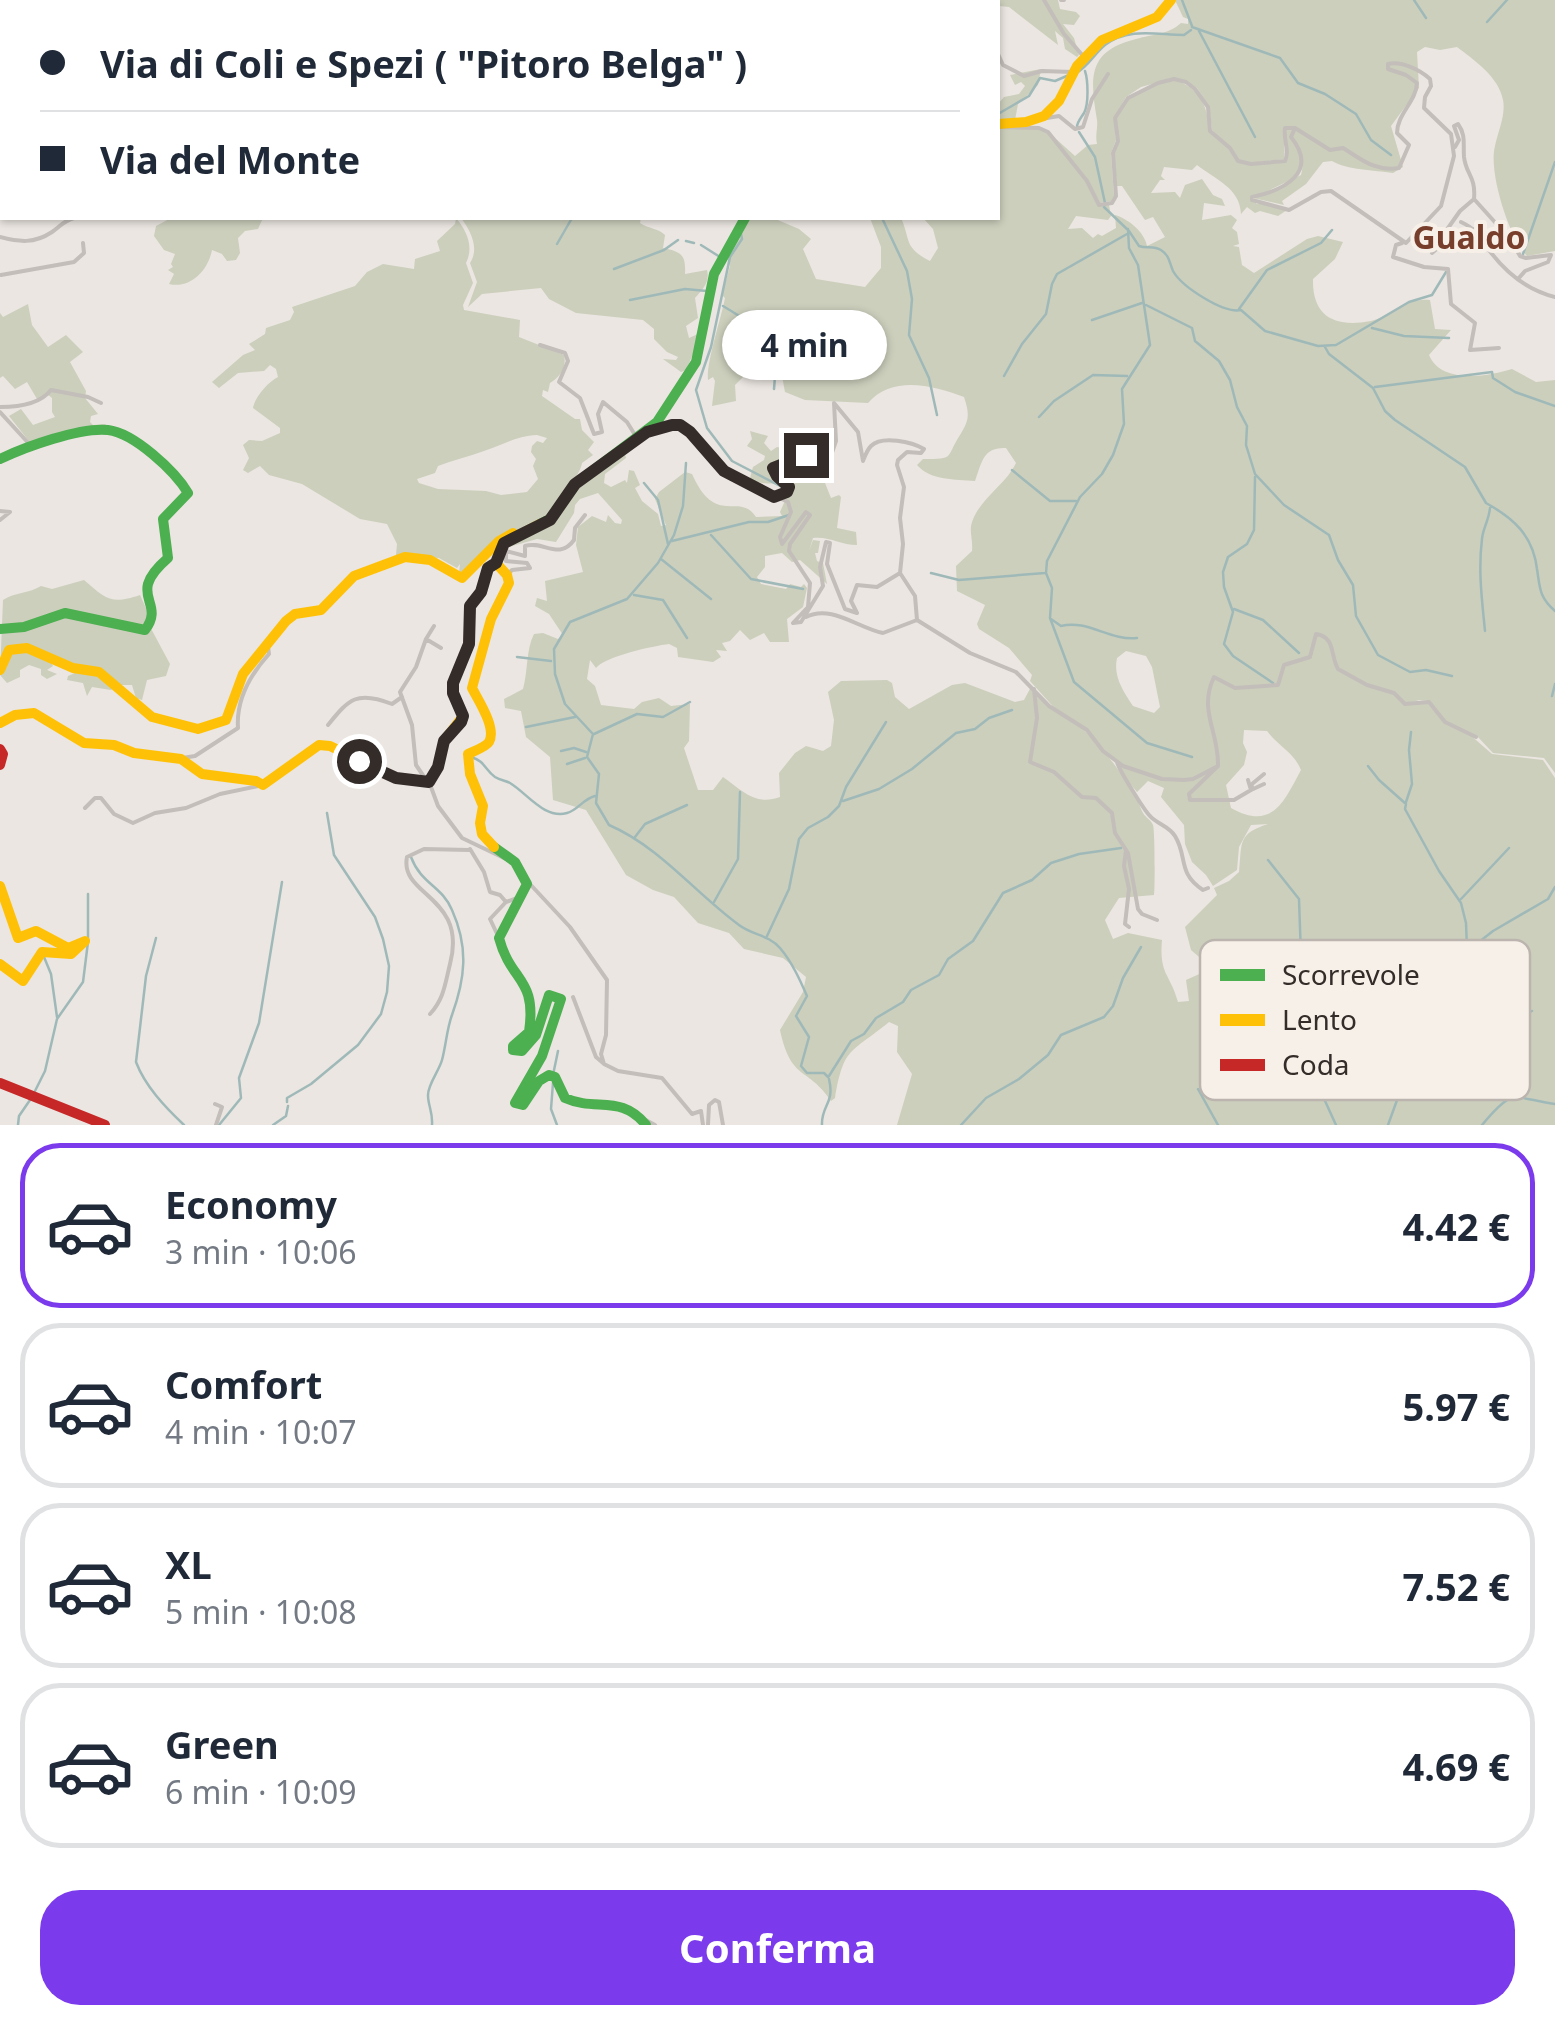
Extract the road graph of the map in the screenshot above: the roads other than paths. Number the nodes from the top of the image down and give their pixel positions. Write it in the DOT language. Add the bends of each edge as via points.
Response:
graph roads {
  1 [pos="1044,0"];
  2 [pos="1171,0"];
  3 [pos="1084,56"];
  4 [pos="1000,58"];
  5 [pos="1071,74"];
  6 [pos="1108,74"];
  7 [pos="1032,121"];
  8 [pos="1000,126"];
  9 [pos="1000,126"];
  10 [pos="1295,128"];
  11 [pos="1454,146"];
  12 [pos="1474,199"];
  13 [pos="68,220"];
  14 [pos="746,220"];
  15 [pos="1451,222"];
  16 [pos="1461,222"];
  17 [pos="1430,228"];
  18 [pos="1476,229"];
  19 [pos="1446,230"];
  20 [pos="1460,230"];
  21 [pos="1452,235"];
  22 [pos="0,237"];
  23 [pos="1439,238"];
  24 [pos="1415,240"];
  25 [pos="83,243"];
  26 [pos="1406,243"];
  27 [pos="1432,253"];
  28 [pos="0,274"];
  29 [pos="1518,279"];
  30 [pos="1555,297"];
  31 [pos="540,345"];
  32 [pos="1499,348"];
  33 [pos="100,403"];
  34 [pos="0,409"];
  35 [pos="642,436"];
  36 [pos="32,448"];
  37 [pos="0,459"];
  38 [pos="774,497"];
  39 [pos="0,510"];
  40 [pos="585,515"];
  41 [pos="0,520"];
  42 [pos="523,533"];
  43 [pos="496,563"];
  44 [pos="900,572"];
  45 [pos="507,575"];
  46 [pos="802,620"];
  47 [pos="917,620"];
  48 [pos="434,626"];
  49 [pos="0,630"];
  50 [pos="426,639"];
  51 [pos="266,643"];
  52 [pos="441,648"];
  53 [pos="0,670"];
  54 [pos="1034,690"];
  55 [pos="402,697"];
  56 [pos="0,722"];
  57 [pos="328,725"];
  58 [pos="1476,736"];
  59 [pos="0,749"];
  60 [pos="172,758"];
  61 [pos="1117,762"];
  62 [pos="0,765"];
  63 [pos="1218,766"];
  64 [pos="1264,774"];
  65 [pos="1248,780"];
  66 [pos="431,784"];
  67 [pos="1264,784"];
  68 [pos="262,785"];
  69 [pos="1251,790"];
  70 [pos="85,808"];
  71 [pos="471,847"];
  72 [pos="1126,850"];
  73 [pos="514,860"];
  74 [pos="526,879"];
  75 [pos="0,886"];
  76 [pos="536,888"];
  77 [pos="1208,888"];
  78 [pos="520,896"];
  79 [pos="506,902"];
  80 [pos="1156,920"];
  81 [pos="1129,927"];
  82 [pos="499,938"];
  83 [pos="0,964"];
  84 [pos="573,997"];
  85 [pos="430,1014"];
  86 [pos="604,1064"];
  87 [pos="0,1086"];
  88 [pos="215,1104"];
  89 [pos="72,1114"];
  90 [pos="644,1122"];
  91 [pos="93,1125"];
  92 [pos="105,1125"];
  93 [pos="216,1125"];
  94 [pos="655,1125"];
  95 [pos="706,1125"];
  96 [pos="722,1125"];
  1 -- 3 [label="street"];
  2 -- 3 [label="main road" via="1156,17 1109,36"];
  3 -- 5 [label="main road"];
  4 -- 5 [label="street" via="1024,76"];
  5 -- 7 [label="main road" via="1054,108"];
  6 -- 7 [label="street" via="1083,127 1075,129 1059,116"];
  7 -- 8 [label="main road"];
  9 -- 10 [label="street" via="1048,132 1100,205 1116,196 1116,118 1142,88 1174,79 1196,89 1208,107 1210,130 1238,162 1284,161 1286,128"];
  10 -- 11 [label="street" via="1358,161 1399,168 1409,145 1397,124 1417,83 1388,69 1392,62 1430,79 1424,108 1449,131"];
  10 -- 26 [label="street" via="1300,175 1250,198 1289,210 1332,191"];
  11 -- 12 [label="street" via="1458,124 1476,182"];
  11 -- 24 [label="street" via="1444,202"];
  12 -- 15 [label="street"];
  12 -- 29 [label="street" via="1522,258 1551,255"];
  13 -- 22 [label="street" via="36,240"];
  14 -- 35 [label="main road" via="711,284 696,362"];
  15 -- 19 [label="street"];
  15 -- 20 [label="street"];
  16 -- 18 [label="street"];
  17 -- 23 [label="street"];
  18 -- 20 [label="street"];
  18 -- 29 [label="street"];
  19 -- 21 [label="street"];
  19 -- 23 [label="street"];
  20 -- 21 [label="street"];
  21 -- 23 [label="street"];
  23 -- 24 [label="street"];
  23 -- 27 [label="street"];
  24 -- 26 [label="street"];
  25 -- 28 [label="street" via="84,253 74,262"];
  26 -- 32 [label="street" via="1396,246 1393,257 1448,269 1451,304 1475,323 1470,350"];
  29 -- 30 [label="street"];
  31 -- 35 [label="street" via="565,353 559,382 580,398 594,434 602,432 603,402"];
  33 -- 34 [label="street" via="51,390 24,406"];
  34 -- 36 [label="street"];
  35 -- 38 [label="street" via="684,427 724,471"];
  35 -- 42 [label="main road" via="575,484 550,520"];
  36 -- 37 [label="main road"];
  36 -- 49 [label="main road" via="114,432 172,470 188,494 163,519 169,552 151,568 144,587 152,613 145,630 65,613"];
  38 -- 44 [label="street" via="789,487 775,466 812,453 818,471 827,466 836,442 834,404 858,432 862,461 879,442 924,449 908,452 897,465 904,487"];
  38 -- 46 [label="street" via="788,502 792,512 782,544 800,518 810,515 789,551 810,583 808,607 793,623"];
  39 -- 41 [label="street" via="10,512"];
  40 -- 45 [label="street" via="562,550 535,543 525,546 525,556 506,552 506,562 530,568"];
  42 -- 43 [label="main road" via="504,543"];
  42 -- 51 [label="main road" via="503,536 462,578 430,560 405,557 354,576 321,610 294,614"];
  43 -- 45 [label="main road"];
  43 -- 66 [label="main road" via="470,606 469,644 453,683 463,716 444,741"];
  44 -- 46 [label="street" via="876,588 857,585 852,614 827,564 826,542 823,586"];
  44 -- 47 [label="street" via="915,596"];
  45 -- 73 [label="main road" via="472,688 491,738 466,758 483,806 479,831"];
  46 -- 47 [label="street" via="822,611 883,632"];
  47 -- 54 [label="street" via="1016,672"];
  48 -- 50 [label="street"];
  50 -- 52 [label="street"];
  50 -- 55 [label="street"];
  51 -- 53 [label="main road" via="242,674 226,720 198,728 152,717 105,676 27,648 10,650"];
  51 -- 60 [label="street" via="269,654 240,700 238,728 195,756"];
  54 -- 61 [label="street"];
  54 -- 72 [label="street" via="1030,762 1054,772 1082,798 1105,805"];
  55 -- 57 [label="street" via="392,704 362,698 346,703"];
  55 -- 66 [label="street" via="416,764"];
  56 -- 60 [label="main road" via="34,713 84,743"];
  58 -- 63 [label="street" via="1444,722 1429,702 1405,704 1338,669 1331,643 1316,634 1310,657 1284,665 1278,685 1236,688 1214,677 1206,709 1218,741"];
  59 -- 62 [label="main road"];
  60 -- 68 [label="main road" via="202,774"];
  61 -- 63 [label="street" via="1173,780"];
  61 -- 77 [label="street" via="1148,815 1176,836 1190,881"];
  63 -- 69 [label="street" via="1190,800 1234,800"];
  64 -- 69 [label="street"];
  65 -- 69 [label="street"];
  66 -- 68 [label="main road" via="396,778 319,745"];
  66 -- 71 [label="street" via="454,830"];
  67 -- 69 [label="street"];
  68 -- 70 [label="street" via="155,812 133,824 99,797"];
  71 -- 73 [label="street"];
  71 -- 79 [label="street" via="490,892"];
  71 -- 85 [label="street" via="424,849 406,857 411,880 450,921 456,942 444,993"];
  72 -- 80 [label="street" via="1138,909"];
  72 -- 81 [label="street"];
  73 -- 74 [label="main road"];
  74 -- 76 [label="street"];
  74 -- 78 [label="main road"];
  74 -- 86 [label="street" via="570,926 606,980"];
  75 -- 83 [label="main road" via="18,938 36,931 68,948 85,942 71,954 42,952 22,981"];
  78 -- 79 [label="street"];
  78 -- 82 [label="main road"];
  79 -- 82 [label="street" via="490,920"];
  82 -- 90 [label="main road" via="504,958 534,999 529,1032 513,1050 533,1040 550,994 561,998 542,1056 515,1104 523,1105 545,1076 553,1076 567,1100 628,1108"];
  84 -- 86 [label="street"];
  86 -- 95 [label="street" via="662,1078 692,1114 702,1112"];
  87 -- 89 [label="main road"];
  88 -- 93 [label="street" via="222,1107"];
  89 -- 91 [label="main road"];
  89 -- 92 [label="main road"];
  90 -- 94 [label="street"];
  95 -- 96 [label="street" via="715,1100"];
}
